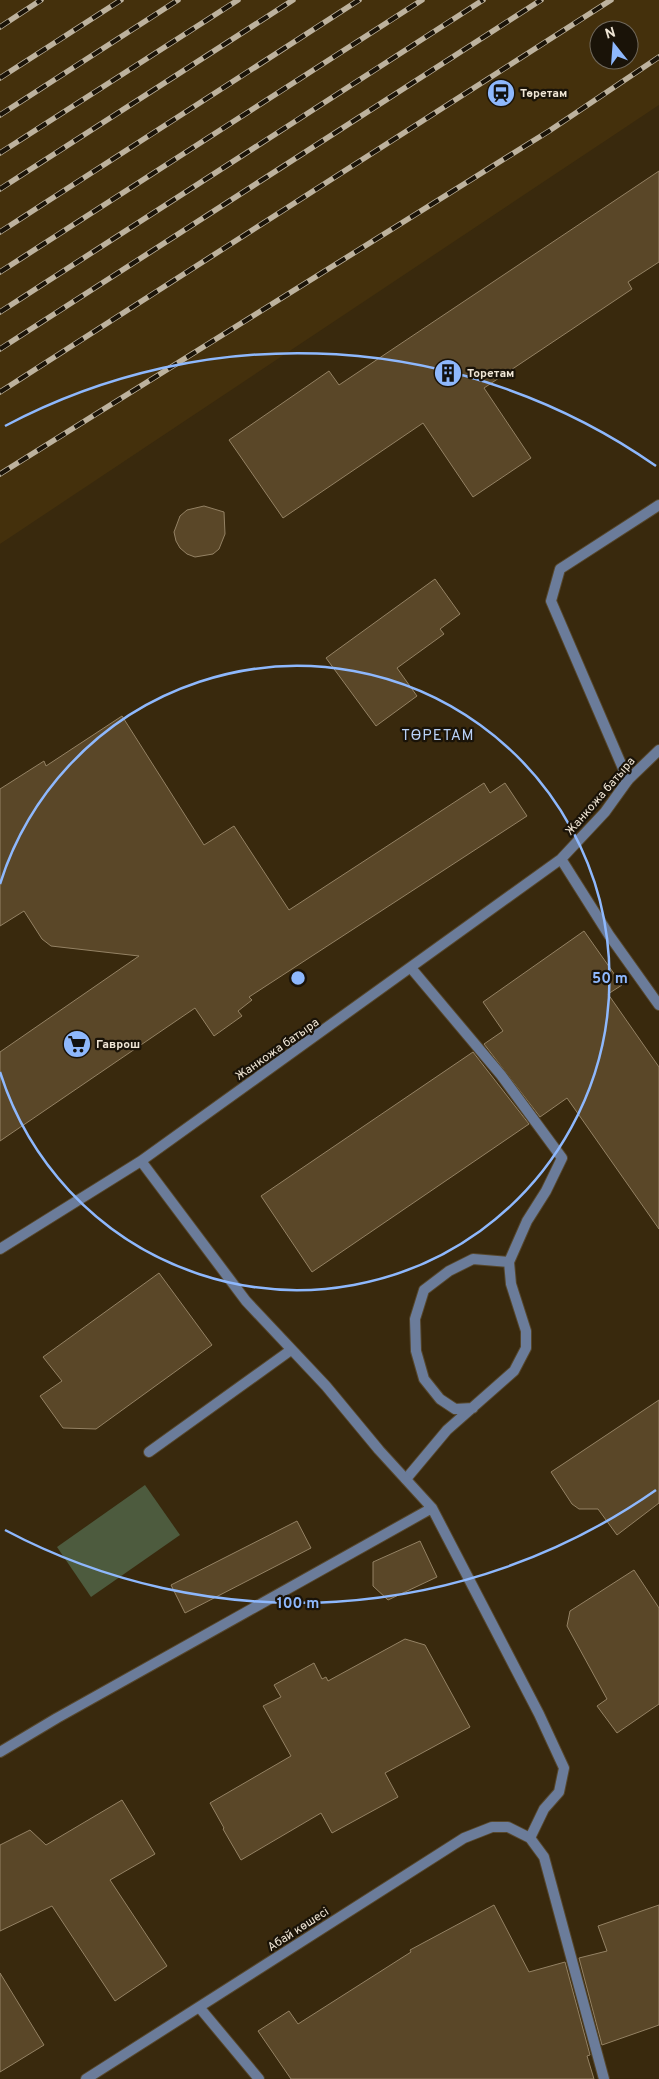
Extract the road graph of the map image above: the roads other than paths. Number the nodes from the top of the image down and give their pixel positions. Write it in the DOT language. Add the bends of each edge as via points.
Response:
graph roads {
  1 [pos="659,505"];
  2 [pos="659,750"];
  3 [pos="628,780"];
  4 [pos="562,859"];
  5 [pos="412,968"];
  6 [pos="659,1005"];
  7 [pos="141,1161"];
  8 [pos="0,1249"];
  9 [pos="510,1262"];
  10 [pos="291,1350"];
  11 [pos="473,1408"];
  12 [pos="148,1452"];
  13 [pos="406,1479"];
  14 [pos="432,1508"];
  15 [pos="0,1752"];
  16 [pos="530,1838"];
  17 [pos="199,2007"];
  18 [pos="86,2079"];
  19 [pos="259,2079"];
  20 [pos="604,2079"];
  1 -- 3 [label="street" via="560,569 551,601"];
  2 -- 3 [label="street, Жанкожа батыра"];
  3 -- 4 [label="street, Жанкожа батыра" via="605,812"];
  4 -- 5 [label="street, Жанкожа батыра"];
  4 -- 6 [label="street" via="609,935"];
  5 -- 7 [label="street, Жанкожа батыра"];
  5 -- 9 [label="street" via="500,1075 562,1158 527,1221"];
  7 -- 8 [label="street, Жанкожа батыра"];
  7 -- 10 [label="street" via="246,1301"];
  9 -- 11 [label="street" via="511,1284 526,1331 526,1348 514,1371"];
  9 -- 11 [label="street" via="474,1259 449,1271 424,1290 415,1319 416,1351 424,1379 440,1400 455,1409"];
  10 -- 12 [label="street"];
  10 -- 13 [label="street"];
  11 -- 13 [label="street" via="447,1430"];
  13 -- 14 [label="street"];
  14 -- 15 [label="street"];
  14 -- 16 [label="street" via="564,1768 558,1792 544,1809"];
  16 -- 17 [label="street, Абай көшесі" via="508,1828 492,1827 464,1838"];
  16 -- 20 [label="street" via="544,1857"];
  17 -- 18 [label="street, Абай көшесі"];
  17 -- 19 [label="street"];
}
